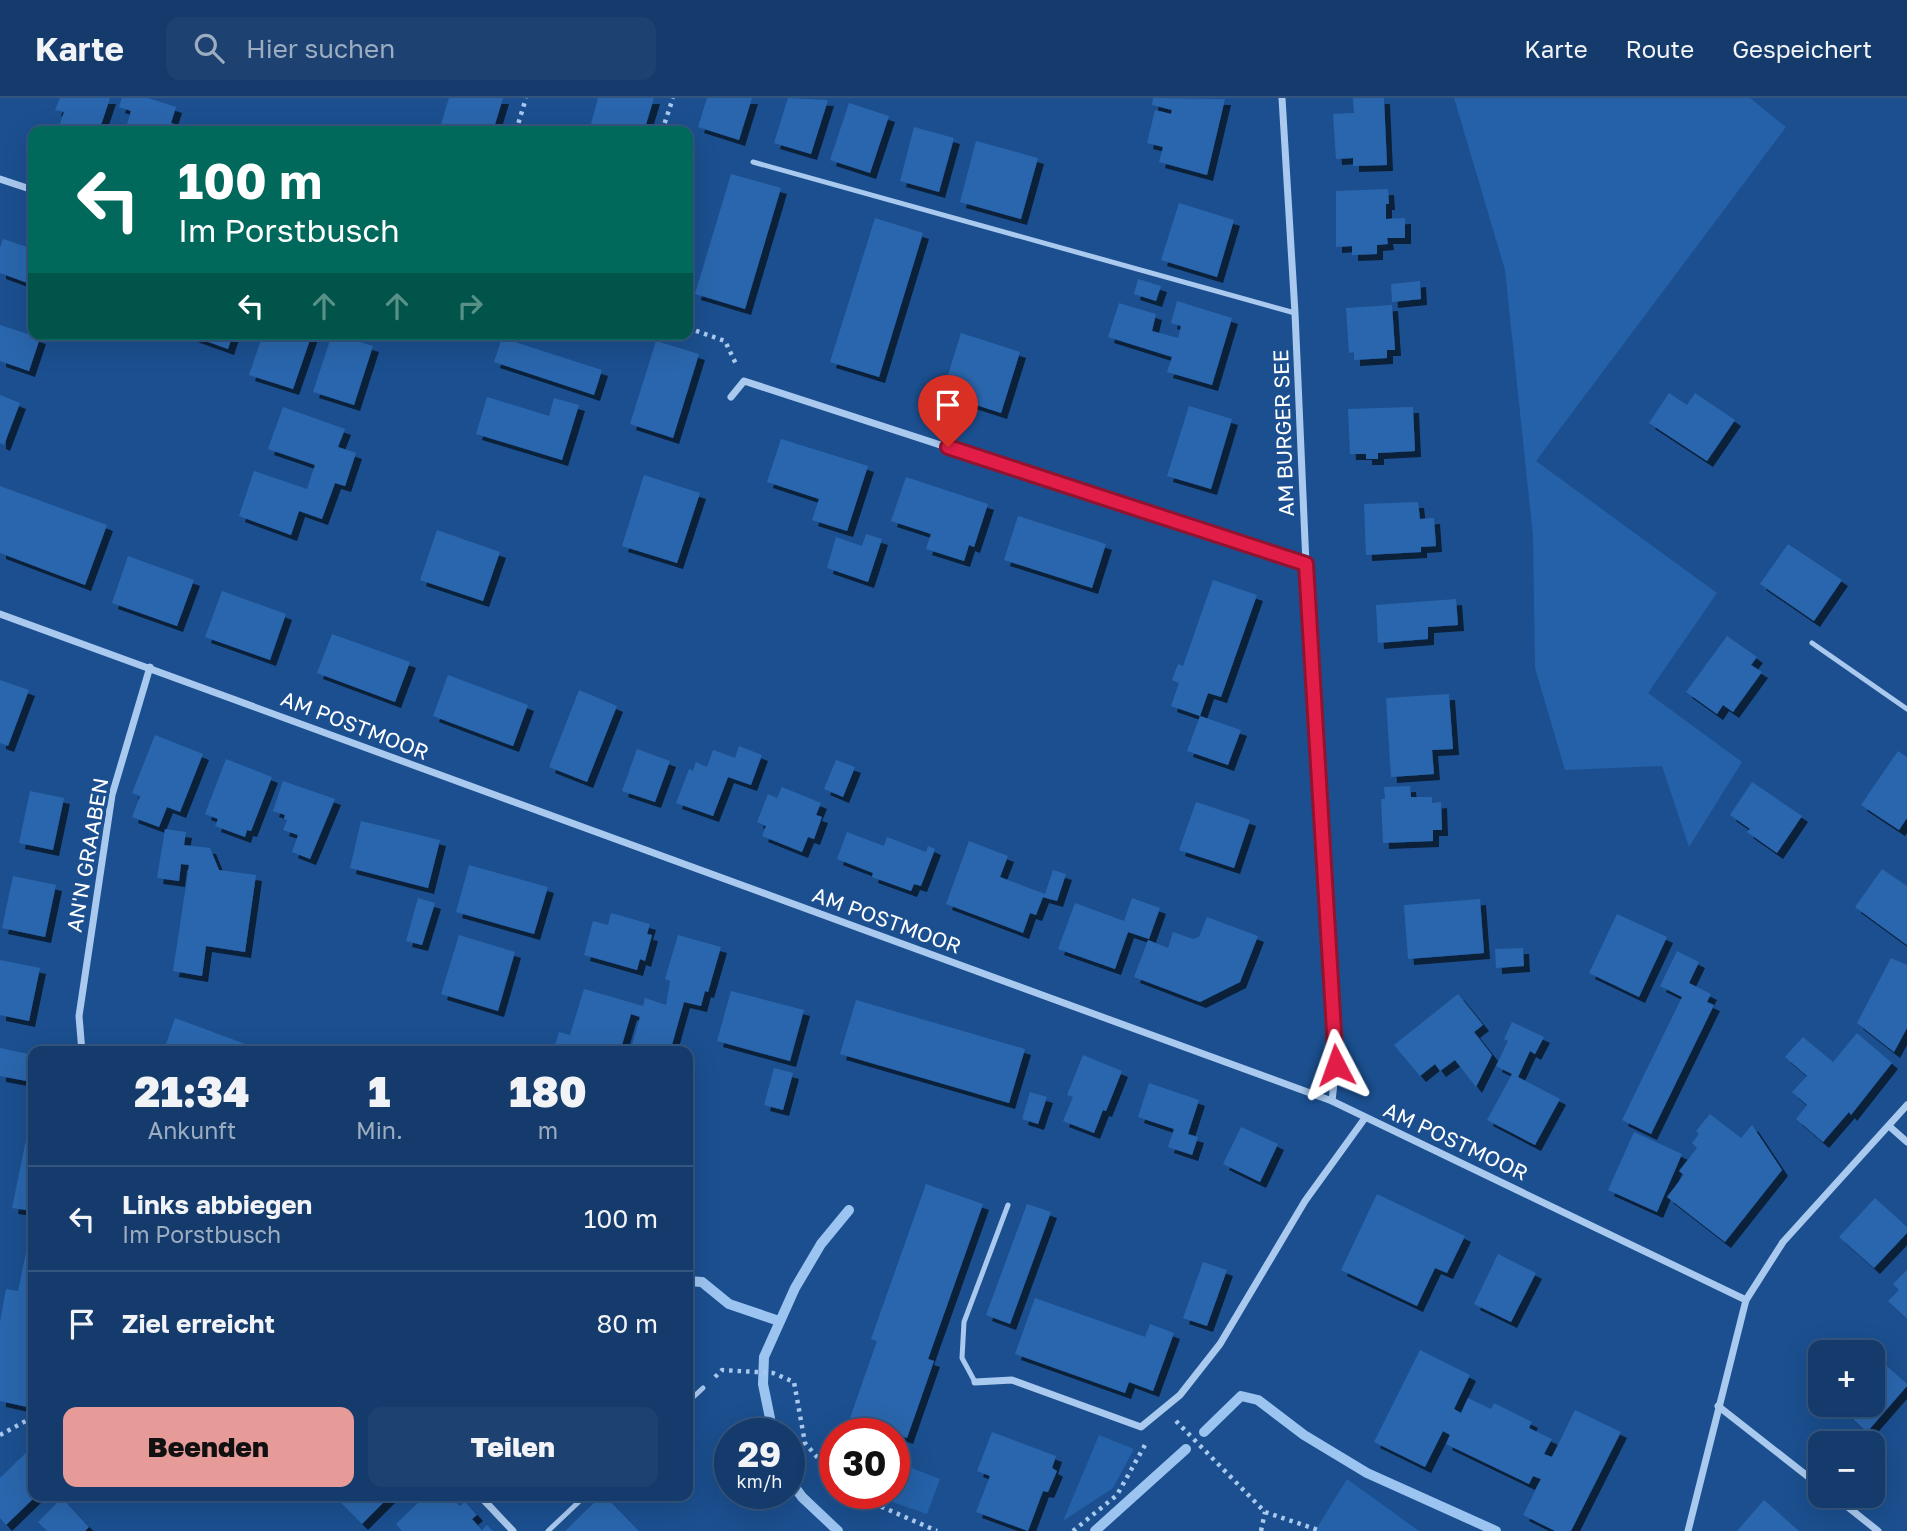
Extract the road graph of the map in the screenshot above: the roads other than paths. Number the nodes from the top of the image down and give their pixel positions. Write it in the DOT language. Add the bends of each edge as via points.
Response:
graph roads {
  1 [pos="1282,98"];
  2 [pos="753,162"];
  3 [pos="0,179"];
  4 [pos="28,188"];
  5 [pos="1295,313"];
  6 [pos="731,397"];
  7 [pos="1306,564"];
  8 [pos="0,614"];
  9 [pos="1812,643"];
  10 [pos="150,667"];
  11 [pos="1907,709"];
  12 [pos="82,1046"];
  13 [pos="1332,1101"];
  14 [pos="1907,1105"];
  15 [pos="1366,1118"];
  16 [pos="1889,1126"];
  17 [pos="1907,1142"];
  18 [pos="1008,1205"];
  19 [pos="1746,1300"];
  20 [pos="975,1382"];
  21 [pos="703,1388"];
  22 [pos="693,1397"];
  23 [pos="1718,1406"];
  24 [pos="1808,1477"];
  25 [pos="485,1501"];
  26 [pos="580,1501"];
  27 [pos="1848,1508"];
  28 [pos="513,1531"];
  29 [pos="548,1531"];
  30 [pos="1688,1531"];
  31 [pos="1878,1531"];
  1 -- 5 [label="street, AM BURGER SEE"];
  2 -- 5 [label="lane"];
  3 -- 4 [label="street"];
  5 -- 7 [label="street, AM BURGER SEE"];
  6 -- 7 [label="street" via="744,381"];
  7 -- 13 [label="street, AM BURGER SEE" via="1336,1065"];
  8 -- 10 [label="street, AM POSTMOOR"];
  9 -- 11 [label="lane"];
  10 -- 12 [label="street, AN'N GRAABEN" via="112,795 79,1016"];
  10 -- 13 [label="street, AM POSTMOOR"];
  13 -- 15 [label="street, AM POSTMOOR"];
  14 -- 16 [label="street"];
  15 -- 19 [label="street, AM POSTMOOR"];
  15 -- 20 [label="street" via="1305,1201 1220,1344 1180,1395 1141,1427 1012,1380"];
  16 -- 17 [label="street"];
  16 -- 19 [label="street" via="1783,1242"];
  18 -- 20 [label="lane" via="964,1322 962,1358"];
  19 -- 23 [label="street"];
  21 -- 22 [label="lane"];
  23 -- 24 [label="street"];
  23 -- 30 [label="street"];
  25 -- 28 [label="street"];
  26 -- 29 [label="lane"];
  27 -- 31 [label="street"];
}
